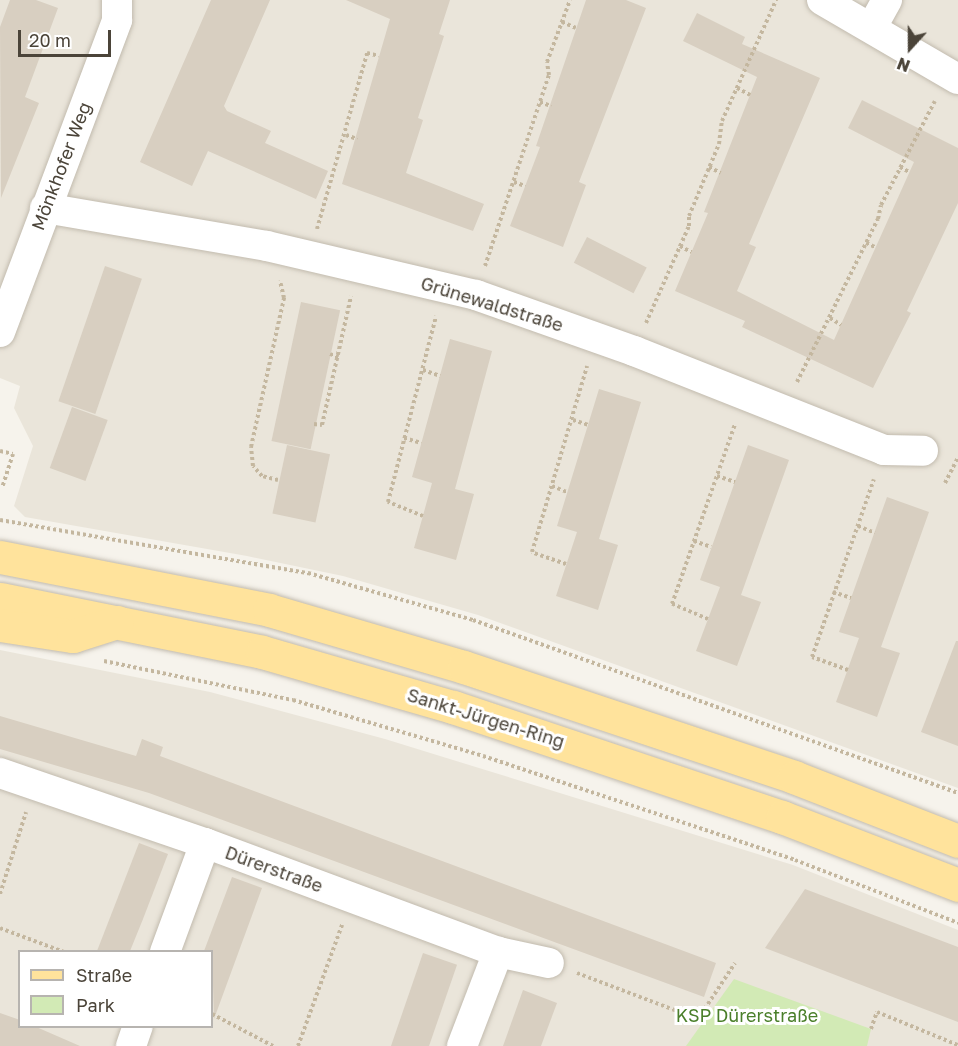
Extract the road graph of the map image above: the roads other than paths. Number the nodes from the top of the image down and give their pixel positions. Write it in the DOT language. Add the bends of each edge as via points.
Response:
graph roads {
  1 [pos="117,0"];
  2 [pos="822,0"];
  3 [pos="887,0"];
  4 [pos="872,27"];
  5 [pos="954,76"];
  6 [pos="45,208"];
  7 [pos="0,332"];
  8 [pos="923,451"];
  9 [pos="0,557"];
  10 [pos="0,599"];
  11 [pos="119,621"];
  12 [pos="0,625"];
  13 [pos="0,773"];
  14 [pos="958,841"];
  15 [pos="205,843"];
  16 [pos="958,885"];
  17 [pos="165,950"];
  18 [pos="498,952"];
  19 [pos="549,963"];
  20 [pos="137,1028"];
  21 [pos="131,1046"];
  22 [pos="462,1046"];
  1 -- 6 [label="street, Mönkhofer Weg" via="117,20"];
  2 -- 4 [label="street"];
  3 -- 4 [label="street"];
  4 -- 5 [label="street"];
  6 -- 7 [label="street, Mönkhofer Weg"];
  6 -- 8 [label="street, Grünewaldstraße" via="267,246 476,295 634,351 884,450"];
  9 -- 14 [label="main road" via="269,610 464,667 794,777"];
  10 -- 11 [label="main road, Sankt-Jürgen-Ring"];
  11 -- 12 [label="main road" via="73,636"];
  11 -- 16 [label="main road, Sankt-Jürgen-Ring" via="262,652 555,738 782,817"];
  13 -- 15 [label="street, Dürerstraße"];
  15 -- 17 [label="street"];
  15 -- 18 [label="street, Dürerstraße"];
  18 -- 19 [label="street, Dürerstraße"];
  18 -- 22 [label="street"];
  20 -- 21 [label="street"];
}
